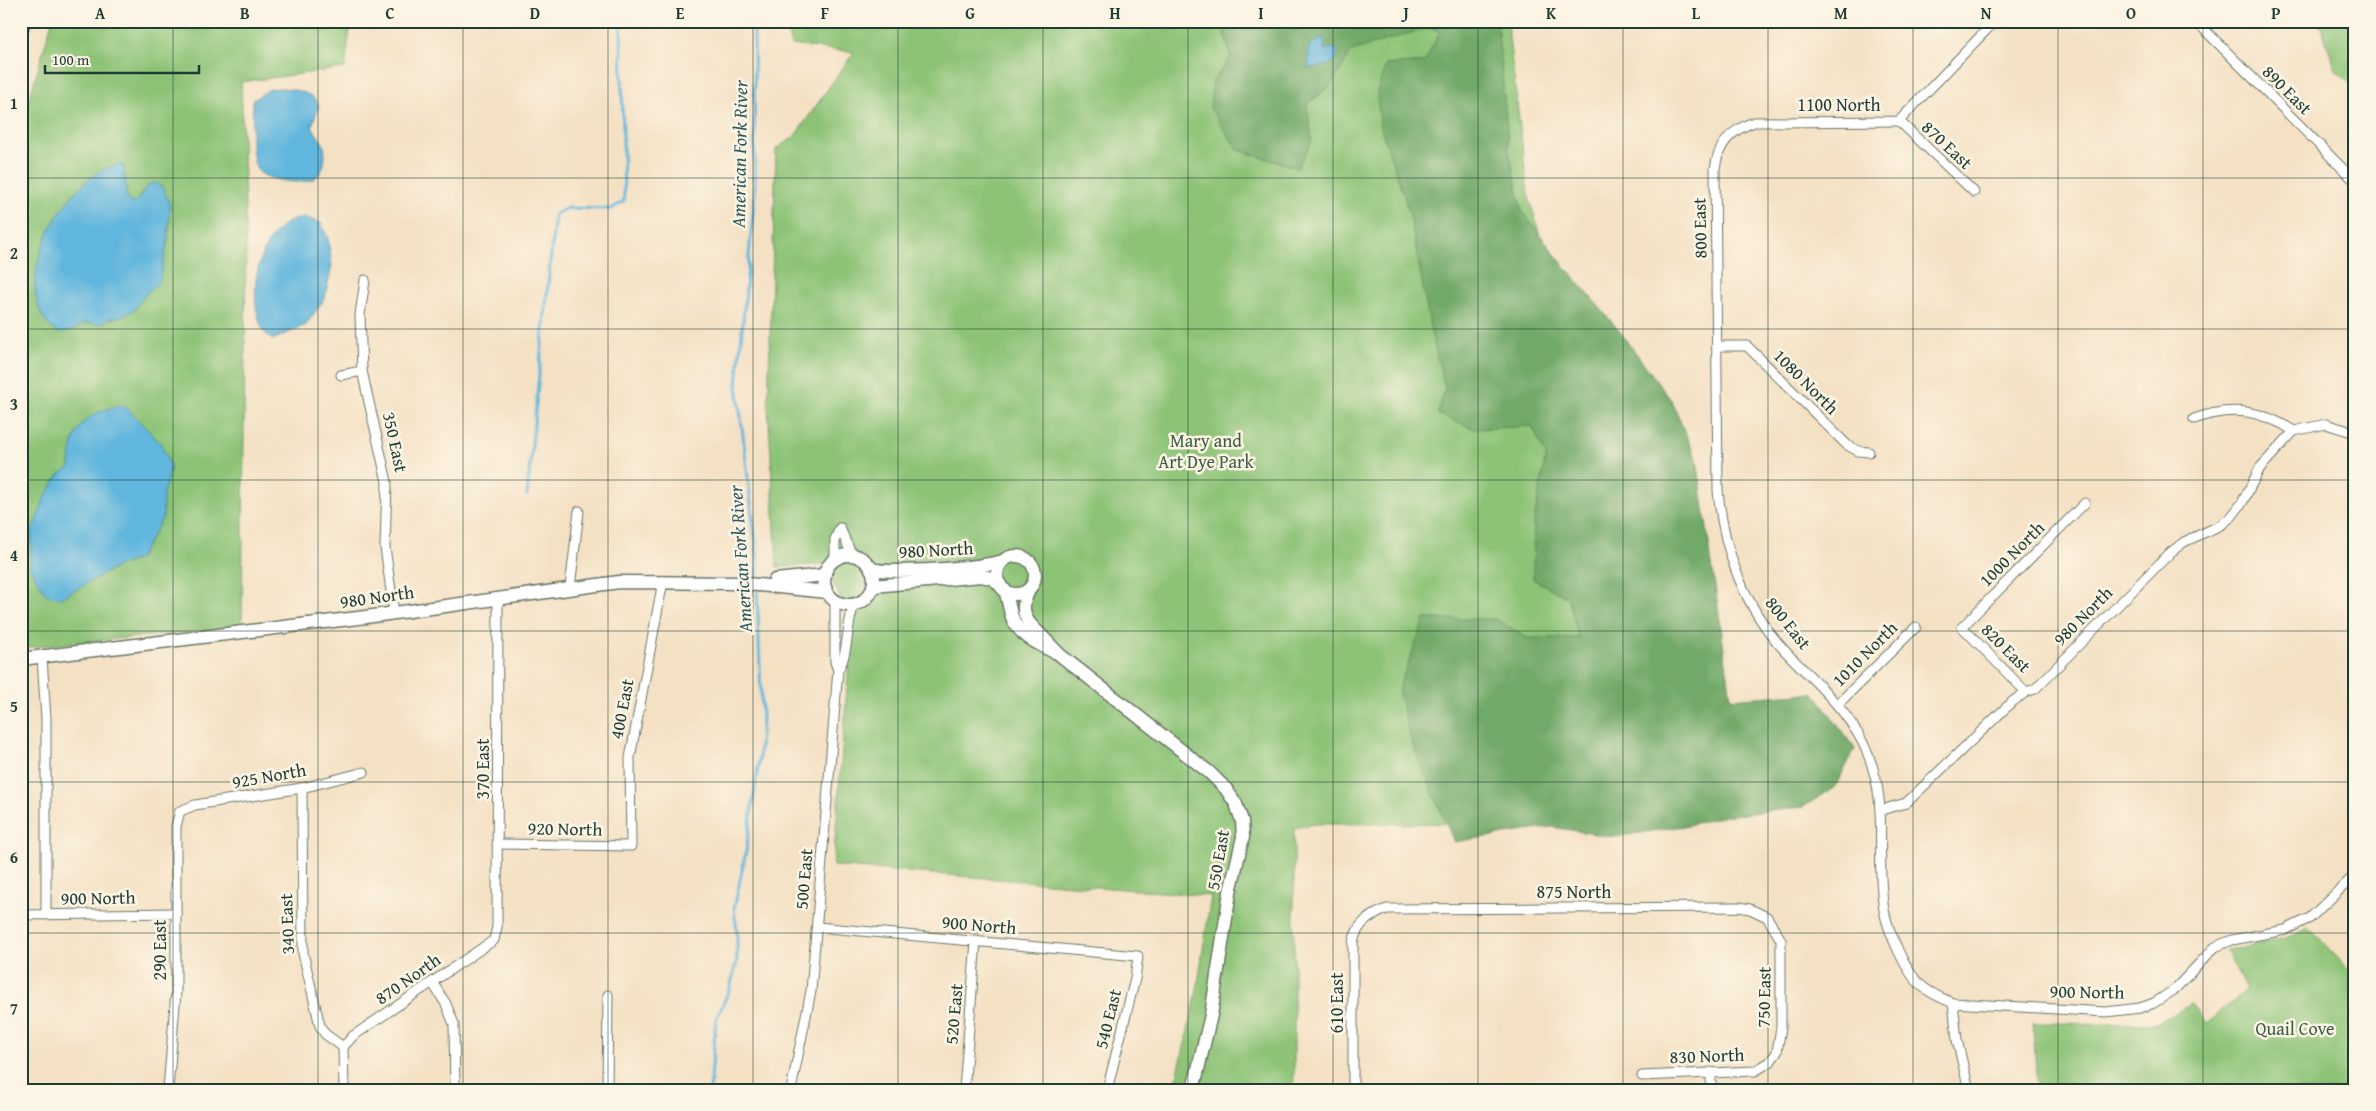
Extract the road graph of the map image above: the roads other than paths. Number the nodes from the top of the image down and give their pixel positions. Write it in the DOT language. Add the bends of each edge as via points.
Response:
graph roads {
  1 [pos="24,21"];
  2 [pos="1995,21"];
  3 [pos="2196,21"];
  4 [pos="21,31"];
  5 [pos="1899,121"];
  6 [pos="1734,132"];
  7 [pos="2355,181"];
  8 [pos="1974,192"];
  9 [pos="365,280"];
  10 [pos="1717,346"];
  11 [pos="362,370"];
  12 [pos="340,375"];
  13 [pos="2194,420"];
  14 [pos="2294,431"];
  15 [pos="2353,435"];
  16 [pos="1869,452"];
  17 [pos="2085,503"];
  18 [pos="579,511"];
  19 [pos="852,556"];
  20 [pos="835,560"];
  21 [pos="1003,561"];
  22 [pos="872,569"];
  23 [pos="825,574"];
  24 [pos="663,581"];
  25 [pos="776,584"];
  26 [pos="873,586"];
  27 [pos="1002,587"];
  28 [pos="570,588"];
  29 [pos="1028,590"];
  30 [pos="831,597"];
  31 [pos="498,598"];
  32 [pos="854,605"];
  33 [pos="394,613"];
  34 [pos="1916,627"];
  35 [pos="1962,627"];
  36 [pos="1060,655"];
  37 [pos="42,657"];
  38 [pos="21,660"];
  39 [pos="838,670"];
  40 [pos="2026,692"];
  41 [pos="1838,704"];
  42 [pos="364,772"];
  43 [pos="302,788"];
  44 [pos="1881,810"];
  45 [pos="180,811"];
  46 [pos="499,844"];
  47 [pos="631,846"];
  48 [pos="2355,875"];
  49 [pos="176,913"];
  50 [pos="21,915"];
  51 [pos="46,915"];
  52 [pos="1366,919"];
  53 [pos="817,927"];
  54 [pos="1777,930"];
  55 [pos="494,940"];
  56 [pos="976,942"];
  57 [pos="1138,956"];
  58 [pos="432,982"];
  59 [pos="608,995"];
  60 [pos="1953,1003"];
  61 [pos="343,1047"];
  62 [pos="1770,1062"];
  63 [pos="1711,1072"];
  64 [pos="1642,1076"];
  65 [pos="168,1090"];
  66 [pos="344,1090"];
  67 [pos="455,1090"];
  68 [pos="607,1090"];
  69 [pos="790,1090"];
  70 [pos="964,1090"];
  71 [pos="1107,1090"];
  72 [pos="1193,1090"];
  73 [pos="1353,1090"];
  74 [pos="1711,1090"];
  75 [pos="1969,1090"];
  1 -- 4 [label="street"];
  2 -- 5 [label="street, 1100 North"];
  3 -- 7 [label="street, 890 East"];
  5 -- 6 [label="street, 1100 North" via="1763,120 1746,124"];
  5 -- 8 [label="street, 870 East"];
  6 -- 10 [label="street, 800 East" via="1720,149 1715,169"];
  9 -- 11 [label="street, 350 East" via="360,315"];
  10 -- 16 [label="street, 1080 North" via="1747,346 1847,445"];
  10 -- 41 [label="street, 800 East" via="1719,497 1724,534 1732,560 1748,598 1770,632"];
  11 -- 12 [label="street"];
  11 -- 33 [label="street, 350 East" via="387,482 385,547"];
  13 -- 14 [label="street" via="2214,412 2240,411 2270,418"];
  14 -- 15 [label="street" via="2326,424"];
  14 -- 40 [label="street, 980 North" via="2260,468 2232,516 2171,552 2035,689"];
  17 -- 35 [label="street, 1000 North"];
  18 -- 28 [label="street"];
  19 -- 20 [label="street"];
  19 -- 20 [label="street" via="840,528 835,538"];
  19 -- 22 [label="street" via="860,558"];
  20 -- 23 [label="street"];
  21 -- 22 [label="street, 980 North" via="984,565"];
  21 -- 27 [label="street" via="998,570"];
  21 -- 29 [label="street" via="1016,556 1033,564 1036,577"];
  22 -- 26 [label="street"];
  23 -- 25 [label="street, 980 North"];
  23 -- 30 [label="street"];
  24 -- 25 [label="street, 980 North"];
  24 -- 28 [label="street, 980 North"];
  24 -- 47 [label="street, 400 East" via="630,758"];
  25 -- 30 [label="street, 980 North"];
  26 -- 27 [label="street, 980 North" via="981,576 991,578"];
  26 -- 32 [label="street" via="866,598"];
  27 -- 29 [label="street" via="1018,594"];
  27 -- 36 [label="street, 550 East" via="1021,631"];
  28 -- 31 [label="street, 980 North"];
  29 -- 36 [label="street, 550 East" via="1023,606 1026,618"];
  30 -- 32 [label="street"];
  30 -- 39 [label="street, 500 East"];
  31 -- 33 [label="street, 980 North"];
  31 -- 46 [label="street, 370 East"];
  32 -- 39 [label="street, 500 East"];
  33 -- 37 [label="street, 980 North"];
  34 -- 41 [label="street, 1010 North"];
  35 -- 40 [label="street, 820 East"];
  36 -- 72 [label="street, 550 East" via="1210,773 1231,796 1239,813 1242,846 1230,892 1211,1015"];
  37 -- 38 [label="street, 980 North"];
  37 -- 51 [label="street" via="46,702"];
  39 -- 53 [label="street, 500 East"];
  40 -- 44 [label="street, 980 North" via="1906,803"];
  41 -- 44 [label="street, 800 East" via="1869,757"];
  42 -- 43 [label="street, 925 North"];
  43 -- 45 [label="street, 925 North" via="195,805"];
  43 -- 61 [label="street, 340 East" via="304,960 320,1026 325,1034"];
  44 -- 60 [label="street, 800 East" via="1885,916 1914,978 1934,995"];
  45 -- 49 [label="street, 290 East" via="176,826"];
  46 -- 47 [label="street, 920 North"];
  46 -- 55 [label="street, 370 East"];
  48 -- 60 [label="street, 900 North" via="2310,918 2285,930 2232,940 2215,947 2174,990 2140,1008 2106,1012"];
  49 -- 51 [label="street, 900 North"];
  49 -- 65 [label="street, 290 East" via="176,1000"];
  50 -- 51 [label="street, 900 North"];
  52 -- 54 [label="street, 875 North" via="1387,909 1739,907 1767,917"];
  52 -- 73 [label="street, 610 East" via="1358,927 1353,943"];
  53 -- 56 [label="street, 900 North"];
  53 -- 69 [label="street, 500 East" via="811,991"];
  54 -- 62 [label="street, 750 East" via="1780,940 1781,1027 1777,1052"];
  55 -- 58 [label="street, 870 North"];
  56 -- 57 [label="street, 900 North"];
  56 -- 70 [label="street, 520 East"];
  57 -- 71 [label="street, 540 East"];
  58 -- 61 [label="street, 870 North" via="353,1036"];
  58 -- 67 [label="street" via="449,1009 454,1024"];
  59 -- 68 [label="street"];
  60 -- 75 [label="street" via="1957,1040"];
  61 -- 66 [label="street"];
  62 -- 63 [label="street, 830 North" via="1755,1071"];
  63 -- 64 [label="street, 830 North"];
  63 -- 74 [label="street"];
}
